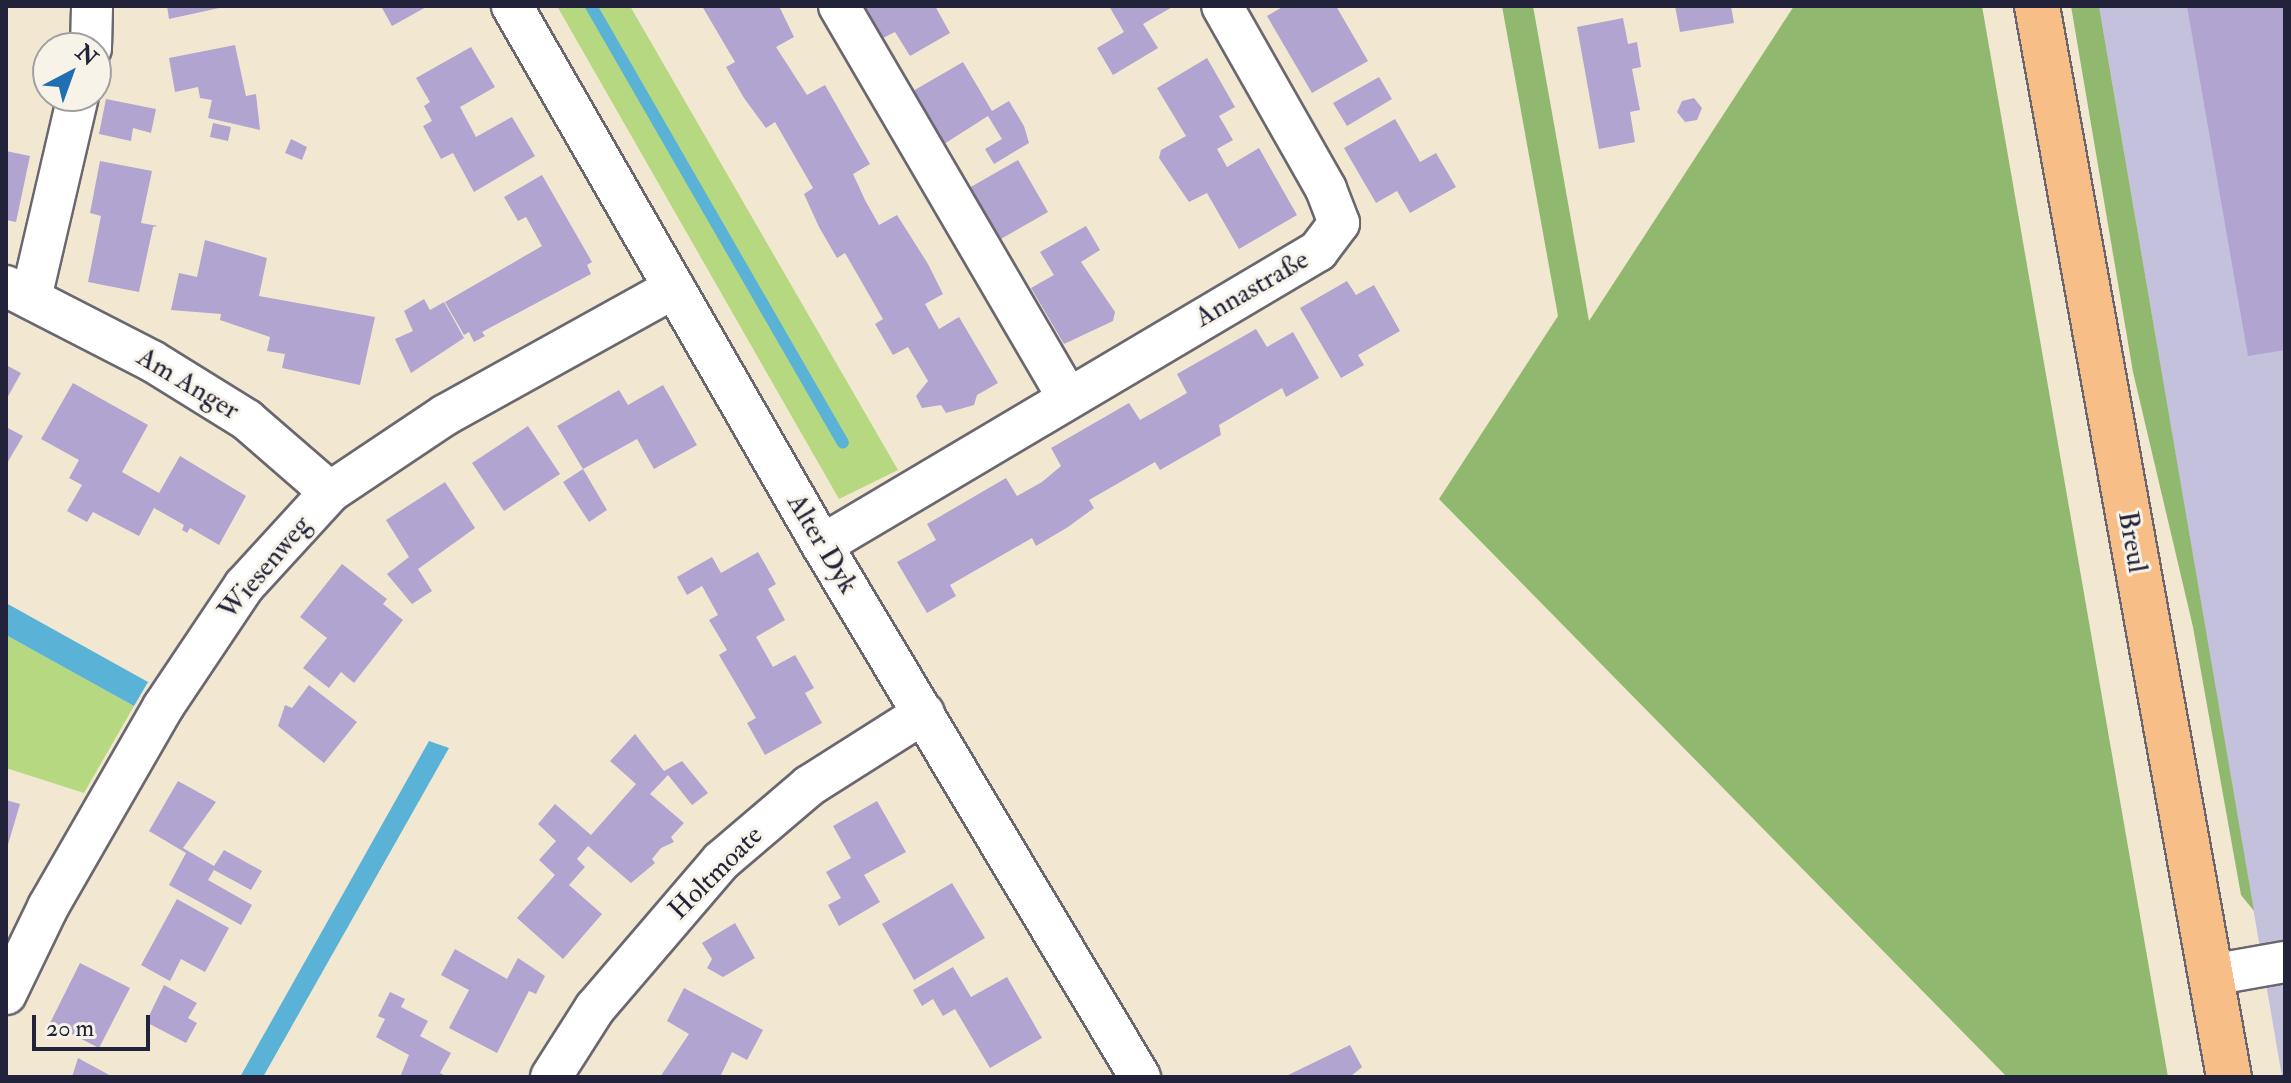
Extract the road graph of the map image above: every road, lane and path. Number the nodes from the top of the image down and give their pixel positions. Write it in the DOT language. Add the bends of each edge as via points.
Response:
graph roads {
  1 [pos="92,6"];
  2 [pos="512,6"];
  3 [pos="839,6"];
  4 [pos="1222,6"];
  5 [pos="2037,6"];
  6 [pos="91,32"];
  7 [pos="73,112"];
  8 [pos="674,288"];
  9 [pos="18,292"];
  10 [pos="1068,398"];
  11 [pos="330,492"];
  12 [pos="822,545"];
  13 [pos="924,713"];
  14 [pos="2285,962"];
  15 [pos="2211,975"];
  16 [pos="6,994"];
  17 [pos="551,1077"];
  18 [pos="1140,1077"];
  19 [pos="2229,1077"];
  1 -- 6 [label="street"];
  2 -- 8 [label="street, Alter Dyk"];
  3 -- 10 [label="street"];
  4 -- 10 [label="street, Annastraße" via="1326,189 1339,223 1318,251"];
  5 -- 15 [label="main road, Breul"];
  7 -- 9 [label="street, Am Anger"];
  8 -- 11 [label="street, Wiesenweg" via="445,415"];
  8 -- 12 [label="street, Alter Dyk"];
  9 -- 11 [label="street, Am Anger" via="152,361 247,420"];
  10 -- 12 [label="street, Annastraße"];
  11 -- 16 [label="street, Wiesenweg" via="244,586 163,707 48,907"];
  12 -- 13 [label="street, Alter Dyk"];
  13 -- 17 [label="street, Holtmoate" via="809,786 721,861 595,1008"];
  13 -- 18 [label="street, Alter Dyk"];
  14 -- 15 [label="street"];
  15 -- 19 [label="main road, Breul"];
}
